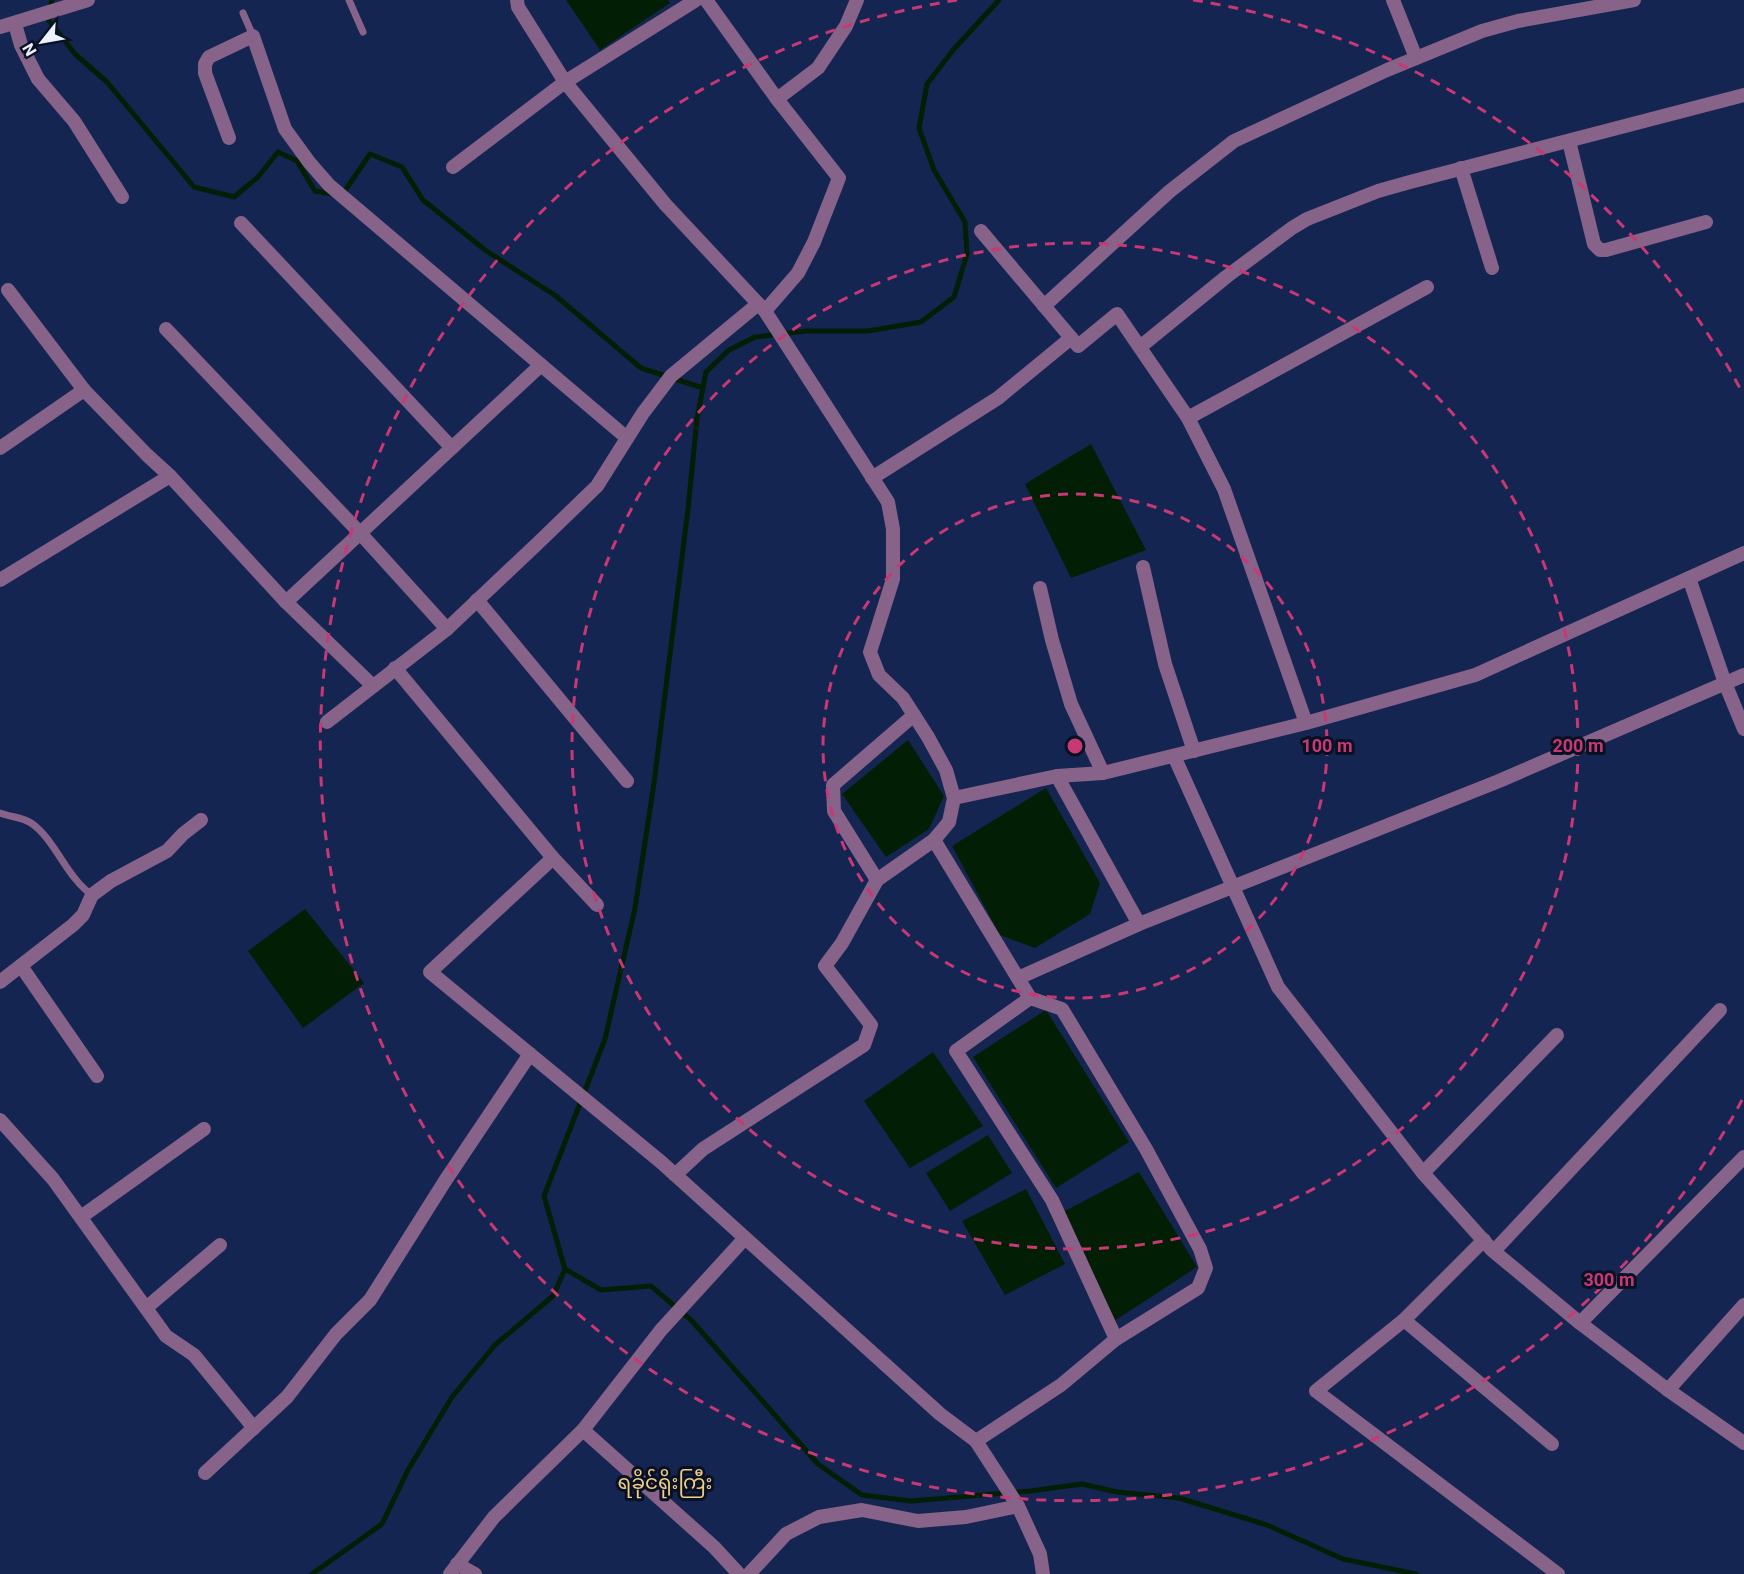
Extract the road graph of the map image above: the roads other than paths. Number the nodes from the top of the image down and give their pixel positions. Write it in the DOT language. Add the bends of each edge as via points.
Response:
graph roads {
  1 [pos="88,0"];
  2 [pos="349,0"];
  3 [pos="517,0"];
  4 [pos="696,0"];
  5 [pos="706,0"];
  6 [pos="857,0"];
  7 [pos="1393,0"];
  8 [pos="1634,0"];
  9 [pos="680,3"];
  10 [pos="243,13"];
  11 [pos="15,24"];
  12 [pos="0,27"];
  13 [pos="363,32"];
  14 [pos="253,36"];
  15 [pos="1416,58"];
  16 [pos="565,82"];
  17 [pos="1744,95"];
  18 [pos="777,99"];
  19 [pos="229,138"];
  20 [pos="1569,141"];
  21 [pos="453,167"];
  22 [pos="1461,168"];
  23 [pos="122,197"];
  24 [pos="1706,222"];
  25 [pos="242,223"];
  26 [pos="981,231"];
  27 [pos="1492,268"];
  28 [pos="1427,287"];
  29 [pos="8,290"];
  30 [pos="1044,306"];
  31 [pos="762,307"];
  32 [pos="166,329"];
  33 [pos="1071,338"];
  34 [pos="1140,347"];
  35 [pos="541,365"];
  36 [pos="84,390"];
  37 [pos="1188,418"];
  38 [pos="627,438"];
  39 [pos="2,441"];
  40 [pos="452,448"];
  41 [pos="170,476"];
  42 [pos="872,478"];
  43 [pos="360,533"];
  44 [pos="1744,553"];
  45 [pos="1143,567"];
  46 [pos="1689,578"];
  47 [pos="0,580"];
  48 [pos="1040,588"];
  49 [pos="477,600"];
  50 [pos="286,602"];
  51 [pos="447,629"];
  52 [pos="395,668"];
  53 [pos="1744,675"];
  54 [pos="1725,683"];
  55 [pos="373,686"];
  56 [pos="914,716"];
  57 [pos="327,722"];
  58 [pos="1306,723"];
  59 [pos="1744,729"];
  60 [pos="1194,751"];
  61 [pos="1174,756"];
  62 [pos="1103,773"];
  63 [pos="1057,776"];
  64 [pos="627,781"];
  65 [pos="954,798"];
  66 [pos="0,813"];
  67 [pos="201,820"];
  68 [pos="934,840"];
  69 [pos="554,858"];
  70 [pos="877,880"];
  71 [pos="1232,887"];
  72 [pos="92,895"];
  73 [pos="597,905"];
  74 [pos="1139,924"];
  75 [pos="21,966"];
  76 [pos="1018,978"];
  77 [pos="0,982"];
  78 [pos="1030,998"];
  79 [pos="1720,1010"];
  80 [pos="1557,1035"];
  81 [pos="530,1054"];
  82 [pos="97,1076"];
  83 [pos="0,1119"];
  84 [pos="204,1129"];
  85 [pos="1744,1157"];
  86 [pos="1423,1173"];
  87 [pos="675,1175"];
  88 [pos="81,1217"];
  89 [pos="745,1238"];
  90 [pos="1484,1240"];
  91 [pos="219,1245"];
  92 [pos="1494,1251"];
  93 [pos="1744,1305"];
  94 [pos="146,1308"];
  95 [pos="1404,1320"];
  96 [pos="1580,1323"];
  97 [pos="1116,1339"];
  98 [pos="1668,1389"];
  99 [pos="254,1428"];
  100 [pos="583,1430"];
  101 [pos="976,1442"];
  102 [pos="1744,1443"];
  103 [pos="1552,1444"];
  104 [pos="205,1473"];
  105 [pos="1018,1506"];
  106 [pos="453,1569"];
  107 [pos="475,1574"];
  108 [pos="739,1574"];
  109 [pos="748,1574"];
  110 [pos="1043,1574"];
  111 [pos="1558,1574"];
  1 -- 11 [label="street"];
  2 -- 13 [label="lane"];
  3 -- 16 [label="street"];
  4 -- 9 [label="street"];
  5 -- 18 [label="street"];
  6 -- 18 [label="street" via="846,26 818,68"];
  7 -- 15 [label="street"];
  8 -- 15 [label="street" via="1498,25"];
  9 -- 16 [label="street"];
  10 -- 14 [label="lane"];
  11 -- 12 [label="street"];
  11 -- 23 [label="street" via="38,79 74,121"];
  14 -- 19 [label="street" via="209,57 205,64"];
  14 -- 35 [label="street" via="285,129 329,185"];
  15 -- 30 [label="street" via="1234,141 1170,191"];
  16 -- 21 [label="street"];
  16 -- 31 [label="street" via="665,204"];
  17 -- 20 [label="street"];
  18 -- 31 [label="street" via="839,178 798,273"];
  20 -- 22 [label="street"];
  20 -- 24 [label="street" via="1588,224 1599,250"];
  22 -- 27 [label="street"];
  22 -- 34 [label="street" via="1378,192 1300,224 1279,236"];
  25 -- 40 [label="street"];
  26 -- 30 [label="street"];
  28 -- 37 [label="street"];
  29 -- 36 [label="street"];
  30 -- 33 [label="street"];
  31 -- 38 [label="street" via="671,376"];
  31 -- 42 [label="street"];
  32 -- 43 [label="street"];
  33 -- 34 [label="street" via="1078,346 1117,314"];
  33 -- 42 [label="street" via="998,398"];
  34 -- 37 [label="street"];
  35 -- 38 [label="street"];
  35 -- 40 [label="street"];
  36 -- 39 [label="street"];
  36 -- 41 [label="street"];
  37 -- 58 [label="street" via="1224,489"];
  38 -- 49 [label="street" via="597,486"];
  40 -- 43 [label="street"];
  41 -- 47 [label="street"];
  41 -- 50 [label="street"];
  42 -- 56 [label="street" via="888,501 893,529 893,579 870,652 879,675 903,698"];
  43 -- 50 [label="street"];
  43 -- 51 [label="street"];
  44 -- 46 [label="street"];
  45 -- 60 [label="street" via="1165,664"];
  46 -- 54 [label="street"];
  46 -- 58 [label="street" via="1475,675"];
  48 -- 62 [label="street" via="1071,704"];
  49 -- 51 [label="street"];
  49 -- 64 [label="street"];
  50 -- 55 [label="street"];
  51 -- 52 [label="street"];
  52 -- 55 [label="street"];
  52 -- 69 [label="street"];
  53 -- 54 [label="street"];
  54 -- 59 [label="street"];
  54 -- 71 [label="street" via="1499,781"];
  55 -- 57 [label="street"];
  56 -- 65 [label="street" via="946,770"];
  56 -- 70 [label="street" via="833,785 834,811"];
  58 -- 60 [label="street"];
  60 -- 61 [label="street"];
  61 -- 62 [label="street"];
  61 -- 71 [label="street"];
  62 -- 63 [label="street"];
  63 -- 65 [label="street"];
  63 -- 74 [label="street"];
  65 -- 68 [label="street" via="949,822"];
  66 -- 72 [label="lane" via="20,818 40,831 75,880"];
  67 -- 72 [label="street" via="167,851"];
  68 -- 70 [label="street"];
  68 -- 76 [label="street"];
  69 -- 73 [label="street"];
  69 -- 81 [label="street" via="430,972"];
  70 -- 87 [label="street" via="825,966 870,1025 864,1045 703,1149"];
  71 -- 74 [label="street"];
  71 -- 86 [label="street" via="1278,987"];
  72 -- 75 [label="street" via="74,925"];
  74 -- 76 [label="street"];
  75 -- 77 [label="street"];
  75 -- 82 [label="street"];
  76 -- 78 [label="street"];
  78 -- 97 [label="street" via="956,1051 1052,1200"];
  78 -- 97 [label="street" via="1062,1009 1146,1149 1200,1249 1206,1268 1198,1288"];
  79 -- 92 [label="street"];
  80 -- 86 [label="street"];
  81 -- 87 [label="street"];
  81 -- 99 [label="street" via="370,1300 336,1334 287,1397"];
  83 -- 88 [label="street"];
  84 -- 88 [label="street"];
  85 -- 96 [label="street"];
  86 -- 90 [label="street"];
  87 -- 89 [label="street"];
  88 -- 94 [label="street"];
  89 -- 100 [label="street" via="661,1330"];
  89 -- 101 [label="street"];
  90 -- 92 [label="street"];
  90 -- 95 [label="street"];
  91 -- 94 [label="street"];
  92 -- 96 [label="street"];
  93 -- 98 [label="street"];
  94 -- 99 [label="street" via="166,1336 194,1355"];
  95 -- 103 [label="street"];
  95 -- 111 [label="street" via="1316,1391"];
  96 -- 98 [label="street"];
  97 -- 101 [label="street" via="1061,1385"];
  98 -- 102 [label="street"];
  99 -- 104 [label="street"];
  100 -- 106 [label="street" via="494,1517"];
  100 -- 108 [label="street"];
  101 -- 105 [label="street"];
  105 -- 109 [label="street" via="918,1521 862,1510 819,1517 786,1534"];
  105 -- 110 [label="street" via="1040,1554"];
  106 -- 107 [label="street"];
}
